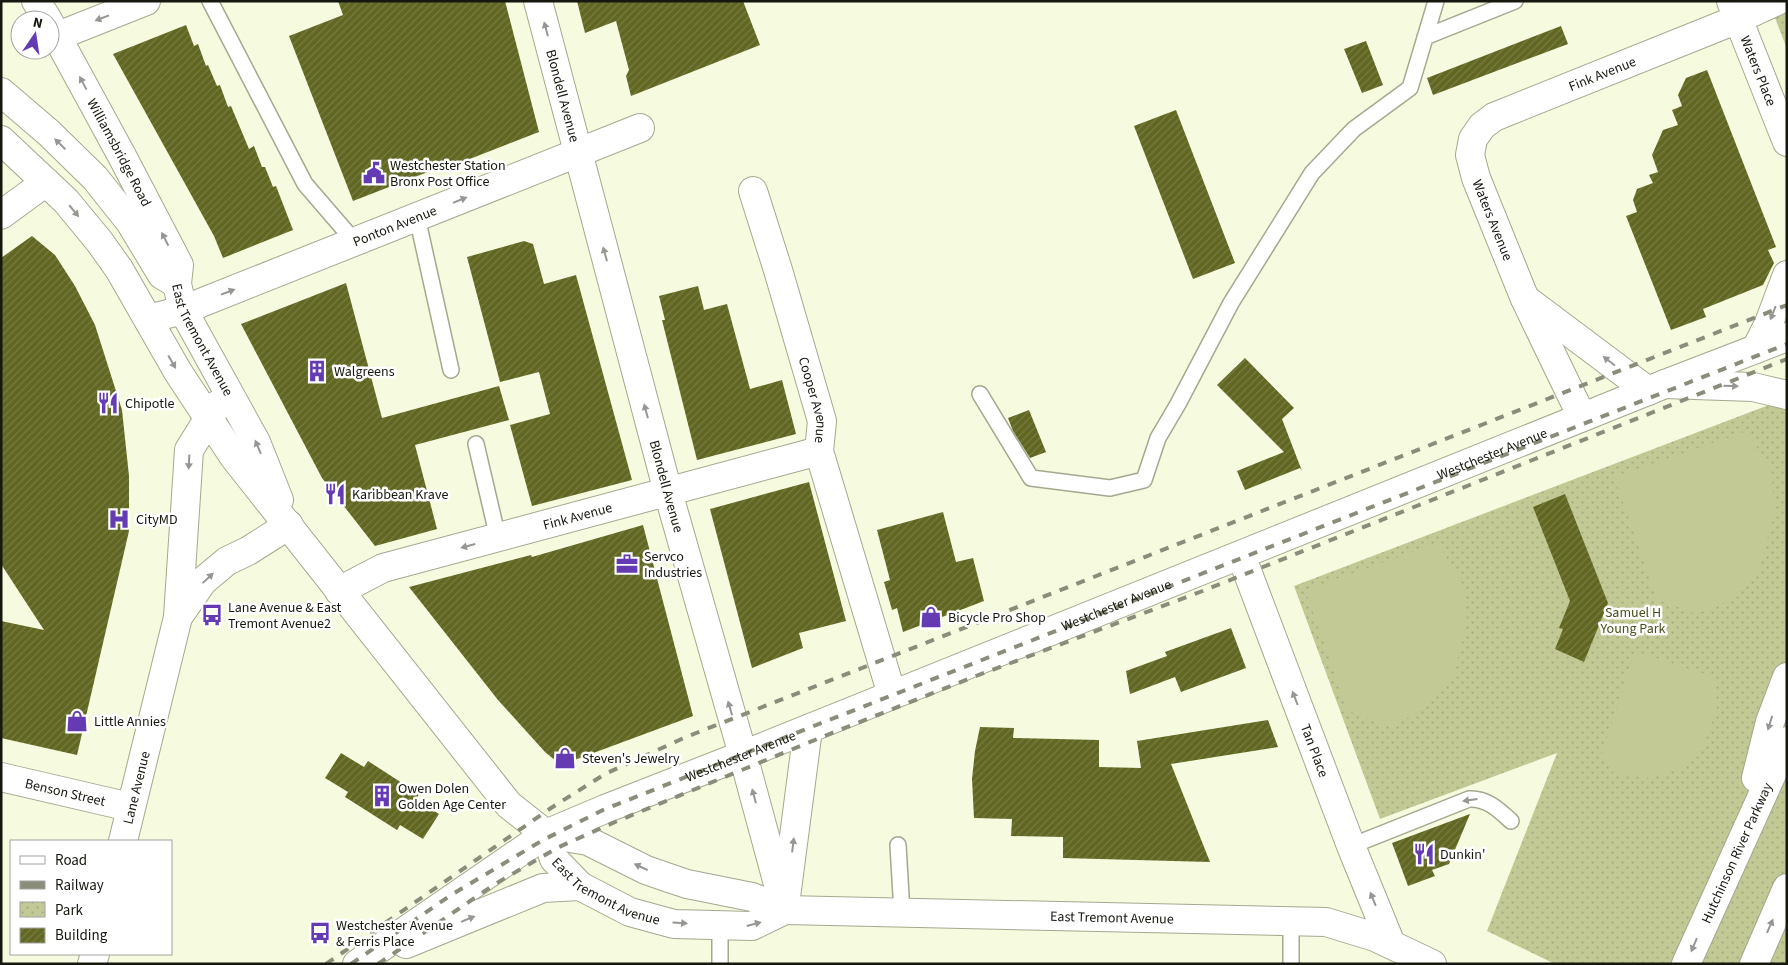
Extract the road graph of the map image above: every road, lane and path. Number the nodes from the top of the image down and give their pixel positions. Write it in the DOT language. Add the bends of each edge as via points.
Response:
graph roads {
  1 [pos="146,1"];
  2 [pos="210,1"];
  3 [pos="538,1"];
  4 [pos="1436,1"];
  5 [pos="1515,1"];
  6 [pos="1777,1"];
  7 [pos="1734,10"];
  8 [pos="60,25"];
  9 [pos="1425,37"];
  10 [pos="60,42"];
  11 [pos="1,92"];
  12 [pos="640,128"];
  13 [pos="1473,139"];
  14 [pos="1,140"];
  15 [pos="1786,143"];
  16 [pos="579,153"];
  17 [pos="46,182"];
  18 [pos="753,191"];
  19 [pos="1,215"];
  20 [pos="417,217"];
  21 [pos="355,242"];
  22 [pos="1787,275"];
  23 [pos="180,297"];
  24 [pos="1525,299"];
  25 [pos="148,319"];
  26 [pos="1787,337"];
  27 [pos="1756,349"];
  28 [pos="451,370"];
  29 [pos="1656,387"];
  30 [pos="228,390"];
  31 [pos="980,394"];
  32 [pos="1787,395"];
  33 [pos="1582,417"];
  34 [pos="208,418"];
  35 [pos="476,444"];
  36 [pos="819,451"];
  37 [pos="668,492"];
  38 [pos="289,525"];
  39 [pos="498,538"];
  40 [pos="1241,554"];
  41 [pos="340,591"];
  42 [pos="178,617"];
  43 [pos="1787,677"];
  44 [pos="892,695"];
  45 [pos="808,729"];
  46 [pos="1787,741"];
  47 [pos="744,755"];
  48 [pos="1,777"];
  49 [pos="130,807"];
  50 [pos="1511,822"];
  51 [pos="546,834"];
  52 [pos="122,840"];
  53 [pos="898,845"];
  54 [pos="1351,846"];
  55 [pos="1736,852"];
  56 [pos="580,886"];
  57 [pos="1787,888"];
  58 [pos="784,910"];
  59 [pos="902,913"];
  60 [pos="1291,920"];
  61 [pos="720,925"];
  62 [pos="1391,944"];
  63 [pos="358,964"];
  64 [pos="720,964"];
  65 [pos="1291,964"];
  66 [pos="1432,964"];
  67 [pos="1686,964"];
  68 [pos="1754,964"];
  1 -- 8 [label="main road, one-way"];
  2 -- 21 [label="lane" via="305,184"];
  16 -- 3 [label="main road, Blondell Avenue, one-way"];
  4 -- 9 [label="lane"];
  5 -- 9 [label="lane"];
  6 -- 7 [label="main road, Fink Avenue"];
  7 -- 13 [label="main road, Fink Avenue" via="1494,117"];
  7 -- 15 [label="main road, Waters Place"];
  9 -- 31 [label="lane" via="1410,88 1354,129 1312,173 1231,303 1158,438 1144,480 1110,488 1032,478"];
  23 -- 10 [label="main road, Williamsbridge Road, one-way" via="178,265"];
  23 -- 11 [label="main road, East Tremont Avenue, one-way" via="162,275 130,222 95,178"];
  12 -- 16 [label="main road, Ponton Avenue"];
  13 -- 24 [label="main road, Waters Avenue" via="1470,155 1476,178"];
  14 -- 17 [label="main road"];
  20 -- 16 [label="main road, Ponton Avenue, one-way"];
  37 -- 16 [label="main road, Blondell Avenue, one-way"];
  17 -- 19 [label="main road"];
  17 -- 25 [label="main road, one-way" via="99,241"];
  18 -- 36 [label="main road, Cooper Avenue" via="822,421"];
  20 -- 21 [label="main road, Ponton Avenue"];
  20 -- 28 [label="lane"];
  23 -- 21 [label="main road, Ponton Avenue, one-way"];
  22 -- 27 [label="main road, one-way"];
  23 -- 25 [label="main road, Ponton Avenue"];
  23 -- 30 [label="main road, East Tremont Avenue"];
  29 -- 24 [label="main road, one-way"];
  24 -- 33 [label="main road, Waters Avenue"];
  25 -- 34 [label="main road, one-way"];
  26 -- 27 [label="main road, Westchester Avenue"];
  27 -- 29 [label="main road, Westchester Avenue"];
  29 -- 32 [label="main road, one-way" via="1753,387"];
  29 -- 33 [label="main road, Westchester Avenue"];
  30 -- 34 [label="main road, Lane Avenue"];
  38 -- 30 [label="main road, East Tremont Avenue, one-way" via="256,442"];
  33 -- 40 [label="main road, Westchester Avenue"];
  34 -- 38 [label="main road" via="234,457"];
  34 -- 42 [label="main road, Lane Avenue, one-way" via="189,450"];
  35 -- 39 [label="lane"];
  36 -- 37 [label="main road, Fink Avenue"];
  36 -- 44 [label="main road, Cooper Avenue"];
  37 -- 39 [label="main road, Fink Avenue"];
  47 -- 37 [label="main road, Blondell Avenue, one-way"];
  38 -- 41 [label="main road"];
  42 -- 38 [label="main road, Lane Avenue, one-way" via="203,581 227,561"];
  39 -- 41 [label="main road, Fink Avenue, one-way" via="384,568"];
  40 -- 44 [label="main road, Westchester Avenue"];
  54 -- 40 [label="main road, Tan Place, one-way"];
  41 -- 51 [label="main road" via="509,805"];
  42 -- 49 [label="main road, Lane Avenue"];
  43 -- 55 [label="main road, one-way" via="1770,722"];
  44 -- 45 [label="main road, Westchester Avenue"];
  45 -- 47 [label="main road, Westchester Avenue"];
  58 -- 45 [label="main road, one-way"];
  46 -- 55 [label="main road, Hutchinson River Parkway"];
  47 -- 51 [label="main road, Westchester Avenue"];
  58 -- 47 [label="main road, Blondell Avenue, one-way"];
  48 -- 49 [label="main road, Benson Street"];
  49 -- 52 [label="main road, Lane Avenue"];
  50 -- 54 [label="lane, one-way" via="1485,801 1469,799"];
  51 -- 56 [label="main road, East Tremont Avenue" via="554,859"];
  58 -- 51 [label="main road, East Tremont Avenue, one-way" via="752,897 687,884 646,870 588,841"];
  51 -- 63 [label="main road, Westchester Avenue"];
  53 -- 59 [label="lane"];
  62 -- 54 [label="main road, Tan Place, one-way"];
  55 -- 67 [label="main road, Hutchinson River Parkway, one-way"];
  56 -- 61 [label="main road, East Tremont Avenue, one-way" via="630,912 674,924"];
  63 -- 56 [label="main road, Westchester Avenue, one-way" via="543,888"];
  68 -- 57 [label="main road, one-way"];
  58 -- 59 [label="main road, East Tremont Avenue"];
  61 -- 58 [label="main road, East Tremont Avenue, one-way" via="752,926"];
  59 -- 60 [label="main road, East Tremont Avenue"];
  60 -- 62 [label="main road, East Tremont Avenue" via="1326,922"];
  60 -- 65 [label="lane"];
  61 -- 64 [label="lane"];
  62 -- 66 [label="main road, East Tremont Avenue"];
}
